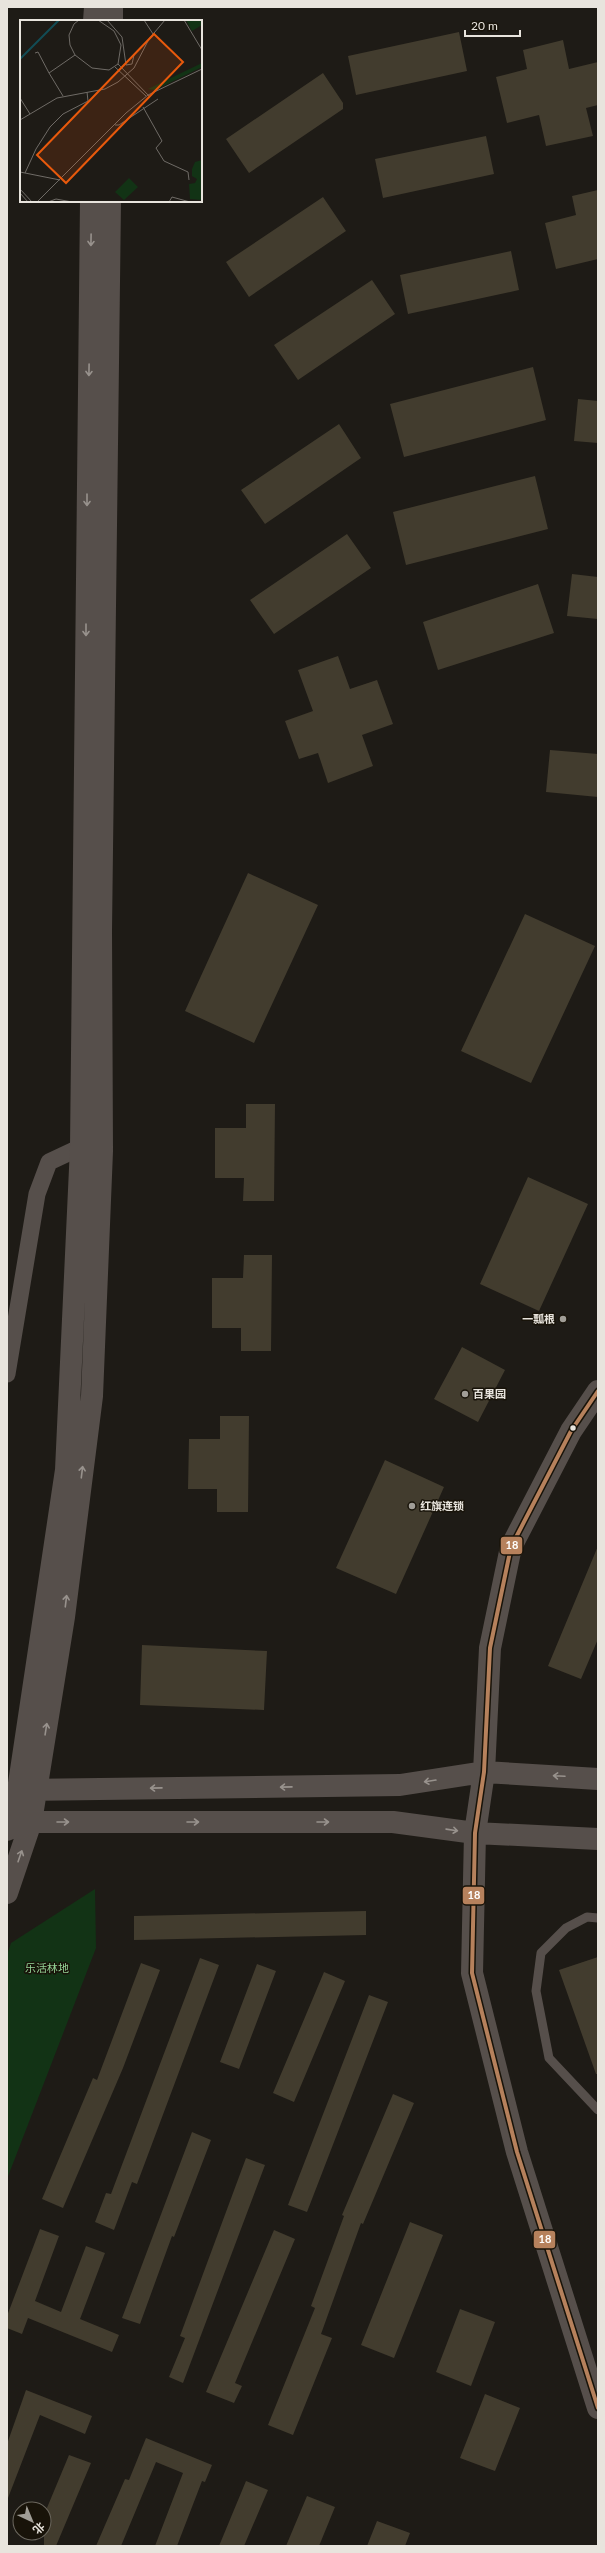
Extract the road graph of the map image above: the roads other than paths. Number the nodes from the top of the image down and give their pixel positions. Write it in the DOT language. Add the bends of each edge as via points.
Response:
graph roads {
  1 [pos="94,7"];
  2 [pos="112,7"];
  3 [pos="94,20"];
  4 [pos="112,20"];
  5 [pos="91,202"];
  6 [pos="110,202"];
  7 [pos="81,1147"];
  8 [pos="7,1374"];
  9 [pos="598,1391"];
  10 [pos="484,1772"];
  11 [pos="598,1778"];
  12 [pos="27,1790"];
  13 [pos="31,1822"];
  14 [pos="8,1826"];
  15 [pos="475,1833"];
  16 [pos="598,1839"];
  17 [pos="7,1893"];
  18 [pos="598,1918"];
  19 [pos="598,2110"];
  20 [pos="598,2408"];
  1 -- 3 [label="street"];
  2 -- 4 [label="street"];
  5 -- 7 [label="street, one-way"];
  12 -- 6 [label="street, one-way" via="64,1617 92,1396 102,1151 101,931"];
  7 -- 8 [label="street" via="49,1162 37,1194"];
  7 -- 12 [label="street" via="66,1470"];
  9 -- 10 [label="street" via="571,1431 512,1547 490,1648"];
  11 -- 10 [label="street, one-way"];
  10 -- 12 [label="street, one-way" via="400,1785"];
  10 -- 15 [label="street"];
  12 -- 13 [label="street"];
  12 -- 14 [label="street"];
  13 -- 14 [label="street"];
  13 -- 15 [label="street, one-way" via="393,1822"];
  17 -- 13 [label="street, one-way"];
  15 -- 16 [label="street"];
  15 -- 20 [label="street" via="472,1973 517,2152"];
  18 -- 19 [label="lane" via="587,1917 566,1928 541,1953 536,1991 549,2058"];
}
